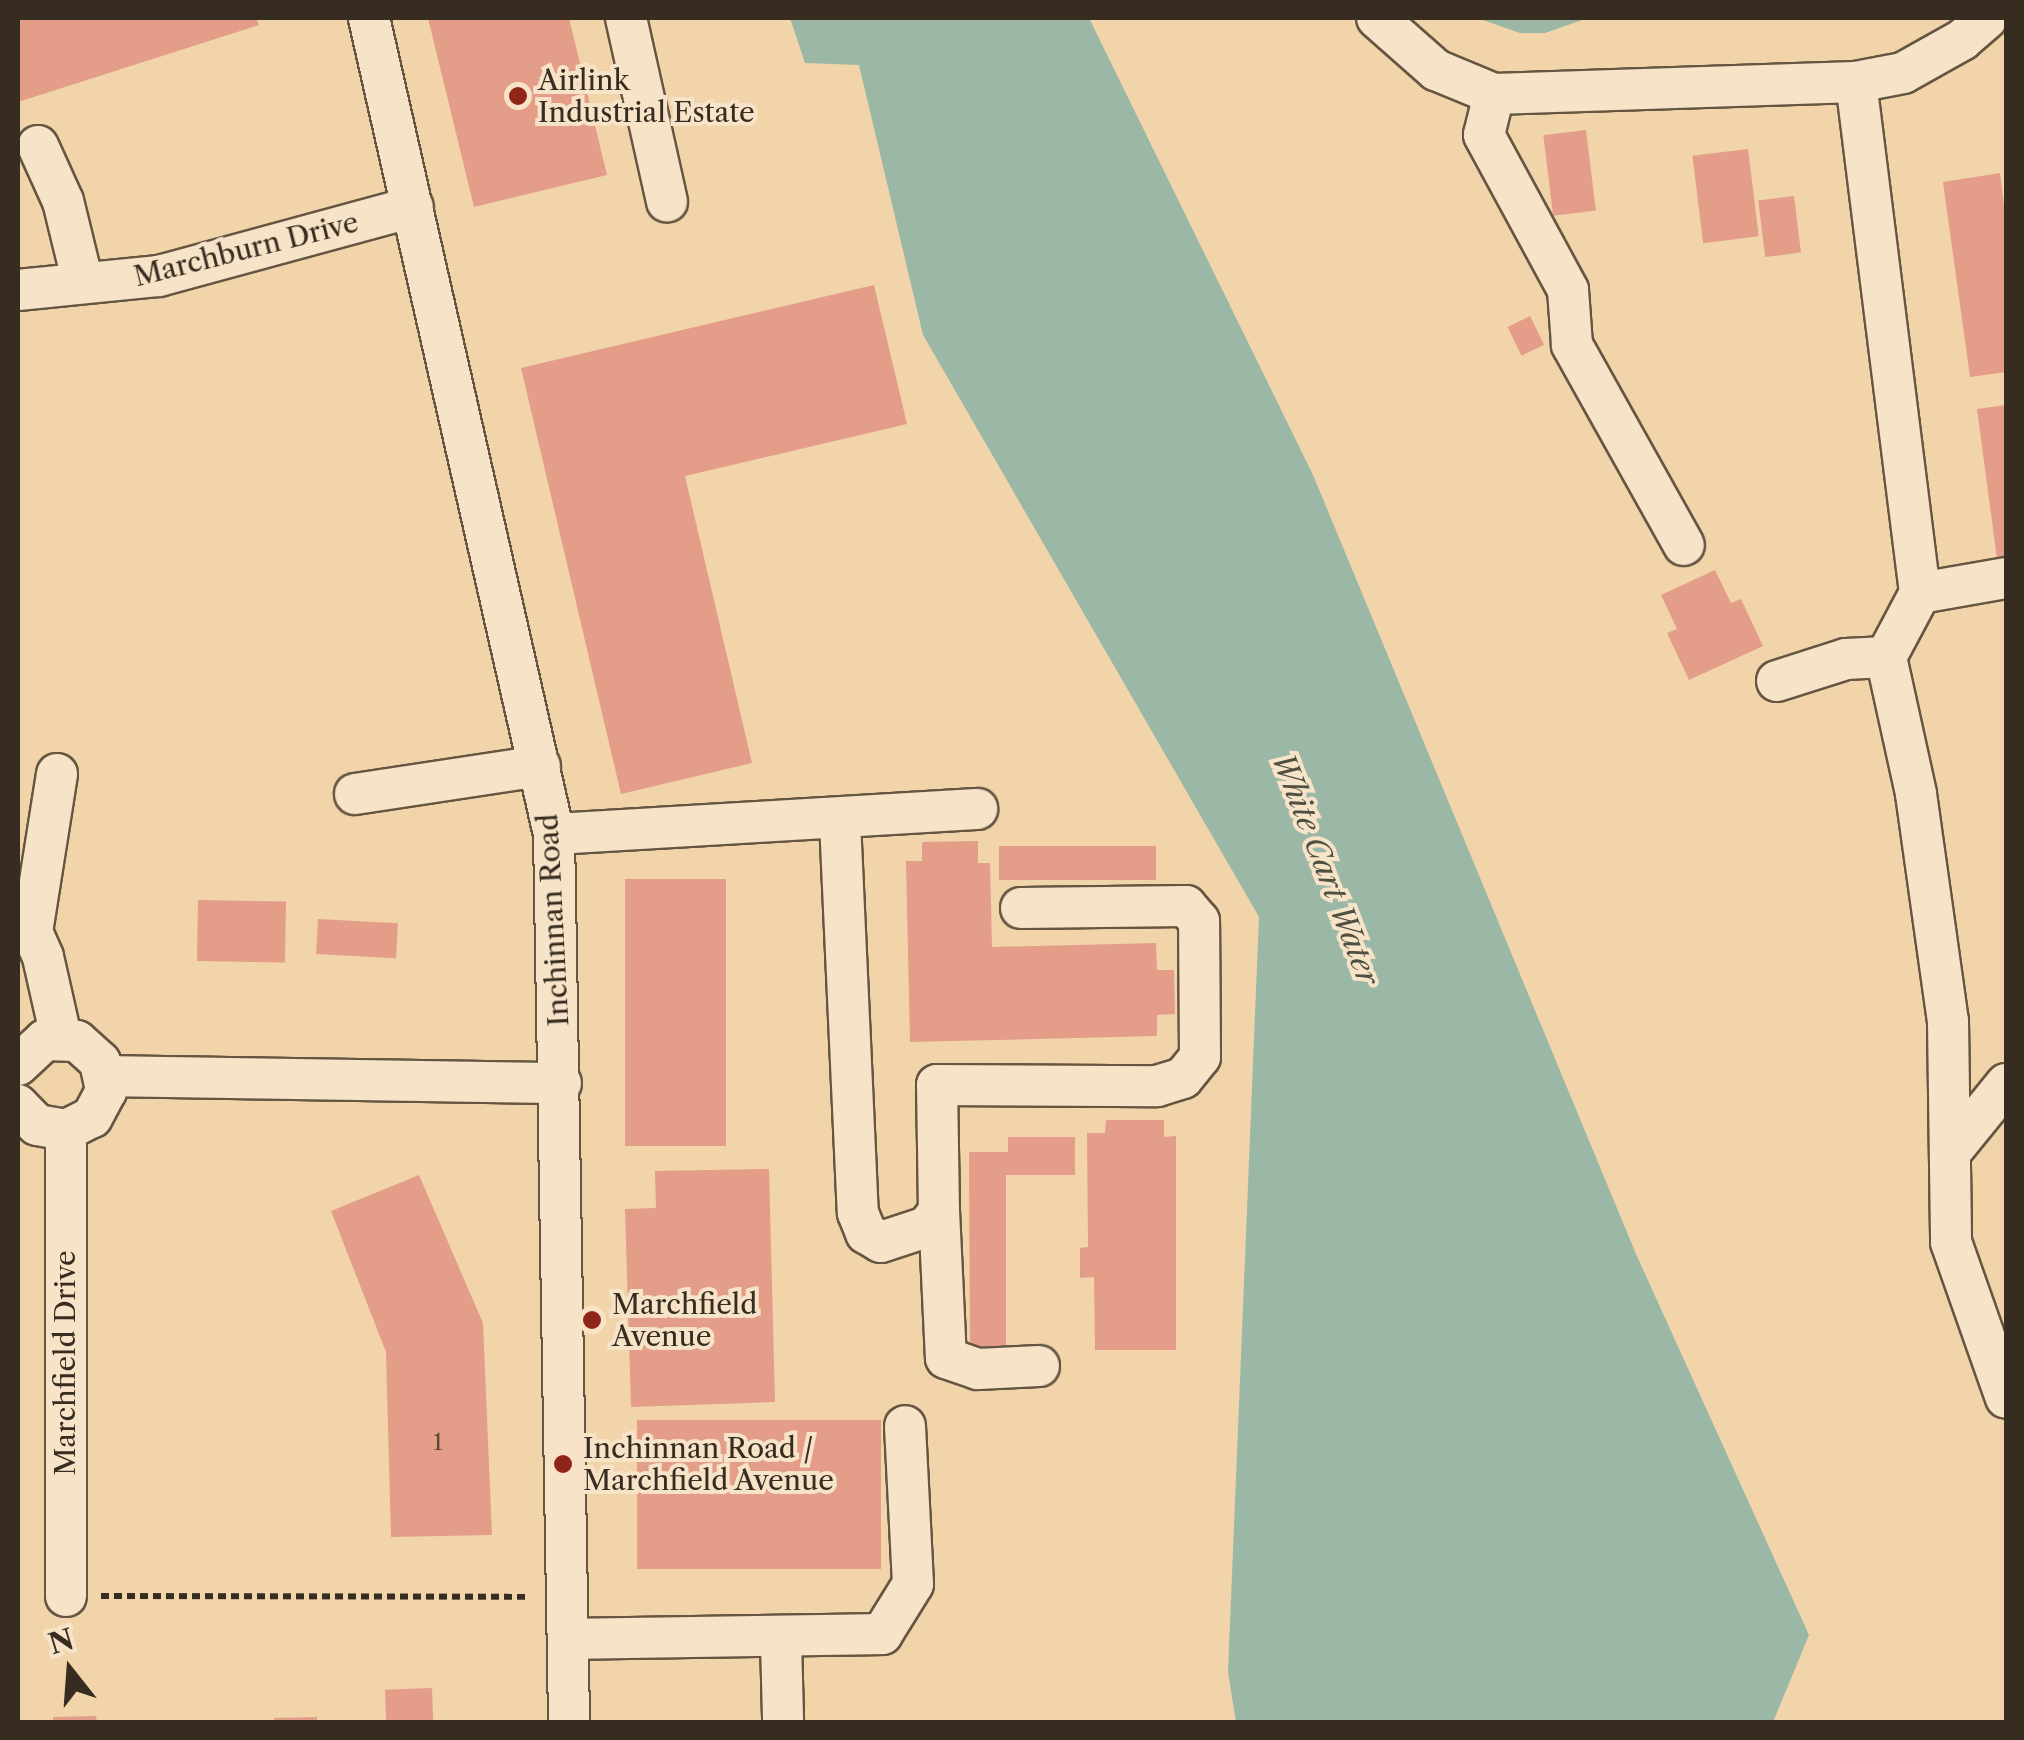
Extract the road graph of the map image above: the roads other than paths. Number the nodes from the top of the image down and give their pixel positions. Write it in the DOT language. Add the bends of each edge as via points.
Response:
graph roads {
  1 [pos="369,18"];
  2 [pos="626,18"];
  3 [pos="1377,18"];
  4 [pos="1987,18"];
  5 [pos="1856,82"];
  6 [pos="1494,94"];
  7 [pos="38,146"];
  8 [pos="666,201"];
  9 [pos="413,208"];
  10 [pos="83,283"];
  11 [pos="18,290"];
  12 [pos="1684,545"];
  13 [pos="2006,578"];
  14 [pos="1920,594"];
  15 [pos="1886,657"];
  16 [pos="1776,680"];
  17 [pos="540,766"];
  18 [pos="57,774"];
  19 [pos="355,794"];
  20 [pos="978,809"];
  21 [pos="840,821"];
  22 [pos="554,834"];
  23 [pos="1021,908"];
  24 [pos="25,926"];
  25 [pos="61,1038"];
  26 [pos="18,1065"];
  27 [pos="106,1076"];
  28 [pos="561,1083"];
  29 [pos="2006,1084"];
  30 [pos="18,1105"];
  31 [pos="66,1130"];
  32 [pos="1950,1153"];
  33 [pos="939,1211"];
  34 [pos="1038,1366"];
  35 [pos="2006,1398"];
  36 [pos="905,1426"];
  37 [pos="66,1596"];
  38 [pos="568,1639"];
  39 [pos="781,1641"];
  40 [pos="783,1720"];
  41 [pos="568,1722"];
  1 -- 9 [label="street, Inchinnan Road"];
  2 -- 8 [label="street"];
  3 -- 6 [label="street" via="1436,70"];
  4 -- 5 [label="street" via="1903,73"];
  5 -- 6 [label="street"];
  5 -- 14 [label="street"];
  6 -- 12 [label="street" via="1484,134 1568,290 1572,345"];
  7 -- 10 [label="street" via="63,201"];
  9 -- 10 [label="street, Marchburn Drive" via="158,276"];
  9 -- 17 [label="street, Inchinnan Road"];
  10 -- 11 [label="street, Marchburn Drive"];
  13 -- 14 [label="street"];
  14 -- 15 [label="street"];
  15 -- 16 [label="street" via="1846,658"];
  15 -- 32 [label="street" via="1916,794 1948,1021"];
  17 -- 19 [label="street"];
  17 -- 22 [label="street, Inchinnan Road"];
  18 -- 24 [label="street"];
  20 -- 21 [label="street" via="858,814"];
  21 -- 22 [label="street"];
  21 -- 33 [label="street" via="858,1213 866,1233 881,1242 927,1227"];
  22 -- 28 [label="street, Inchinnan Road"];
  23 -- 33 [label="street" via="1186,906 1199,922 1200,1057 1183,1078 1158,1086 937,1085"];
  24 -- 25 [label="street"];
  25 -- 26 [label="street" via="31,1048"];
  25 -- 27 [label="street" via="90,1049"];
  27 -- 28 [label="street"];
  27 -- 31 [label="street" via="101,1105"];
  28 -- 38 [label="street, Inchinnan Road"];
  29 -- 32 [label="street"];
  30 -- 31 [label="street" via="38,1125"];
  31 -- 37 [label="street, Marchfield Drive"];
  32 -- 35 [label="street" via="1951,1242"];
  33 -- 34 [label="street" via="946,1358 978,1369"];
  36 -- 39 [label="street" via="913,1584 882,1634"];
  38 -- 39 [label="street"];
  38 -- 41 [label="street, Inchinnan Road"];
  39 -- 40 [label="street"];
}
